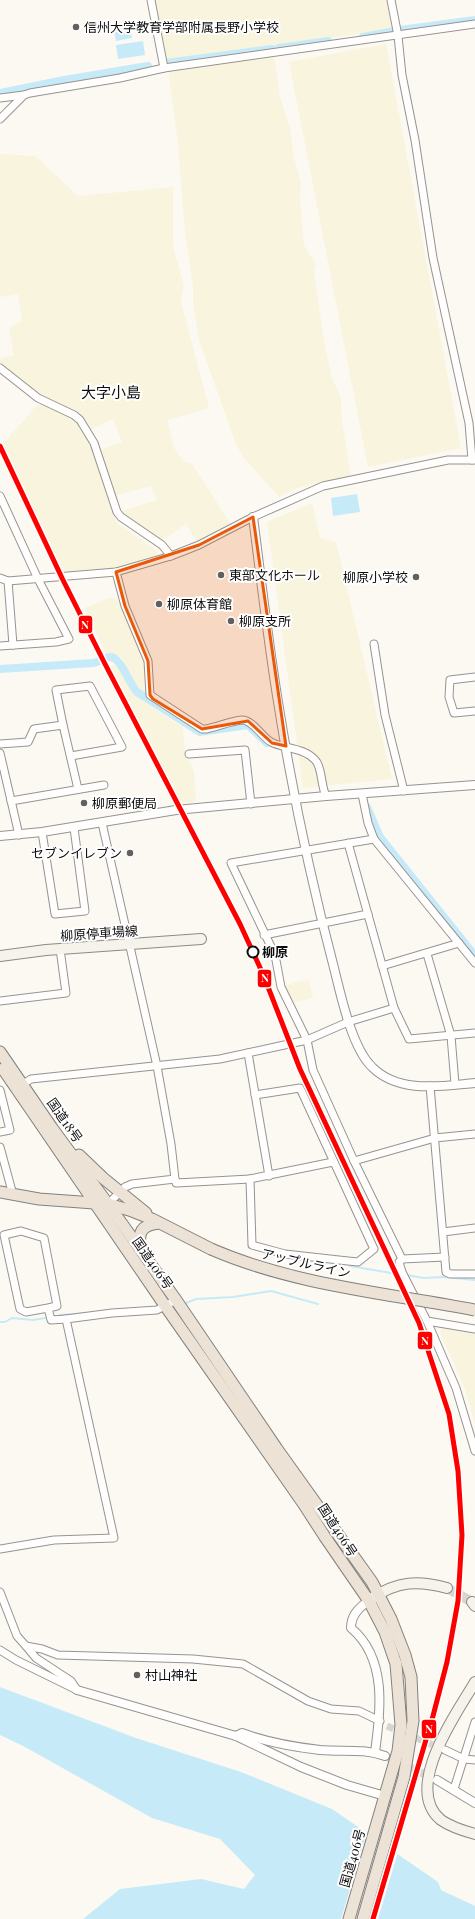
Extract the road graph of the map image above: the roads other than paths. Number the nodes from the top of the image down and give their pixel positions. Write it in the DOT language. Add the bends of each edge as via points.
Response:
graph roads {
  1 [pos="151,0"];
  2 [pos="391,0"];
  3 [pos="475,24"];
  4 [pos="398,35"];
  5 [pos="164,68"];
  6 [pos="24,94"];
  7 [pos="0,98"];
  8 [pos="0,119"];
  9 [pos="0,368"];
  10 [pos="473,460"];
  11 [pos="0,496"];
  12 [pos="253,517"];
  13 [pos="170,556"];
  14 [pos="116,572"];
  15 [pos="0,578"];
  16 [pos="38,579"];
  17 [pos="8,581"];
  18 [pos="374,644"];
  19 [pos="13,645"];
  20 [pos="0,646"];
  21 [pos="475,677"];
  22 [pos="475,711"];
  23 [pos="63,725"];
  24 [pos="0,744"];
  25 [pos="286,746"];
  26 [pos="0,753"];
  27 [pos="189,754"];
  28 [pos="71,756"];
  29 [pos="104,785"];
  30 [pos="475,785"];
  31 [pos="78,789"];
  32 [pos="404,791"];
  33 [pos="362,794"];
  34 [pos="326,796"];
  35 [pos="296,800"];
  36 [pos="11,801"];
  37 [pos="251,804"];
  38 [pos="102,823"];
  39 [pos="74,828"];
  40 [pos="42,832"];
  41 [pos="19,835"];
  42 [pos="0,836"];
  43 [pos="374,839"];
  44 [pos="348,843"];
  45 [pos="306,851"];
  46 [pos="368,914"];
  47 [pos="322,922"];
  48 [pos="264,935"];
  49 [pos="201,939"];
  50 [pos="459,943"];
  51 [pos="129,944"];
  52 [pos="60,949"];
  53 [pos="427,954"];
  54 [pos="0,956"];
  55 [pos="475,963"];
  56 [pos="382,966"];
  57 [pos="0,1001"];
  58 [pos="394,1008"];
  59 [pos="348,1022"];
  60 [pos="475,1034"];
  61 [pos="451,1036"];
  62 [pos="307,1040"];
  63 [pos="0,1052"];
  64 [pos="248,1053"];
  65 [pos="157,1066"];
  66 [pos="4,1070"];
  67 [pos="475,1083"];
  68 [pos="23,1084"];
  69 [pos="455,1084"];
  70 [pos="430,1086"];
  71 [pos="0,1090"];
  72 [pos="255,1095"];
  73 [pos="48,1120"];
  74 [pos="0,1132"];
  75 [pos="475,1134"];
  76 [pos="435,1138"];
  77 [pos="0,1147"];
  78 [pos="354,1161"];
  79 [pos="333,1162"];
  80 [pos="269,1176"];
  81 [pos="175,1179"];
  82 [pos="250,1179"];
  83 [pos="0,1192"];
  84 [pos="120,1192"];
  85 [pos="13,1194"];
  86 [pos="94,1202"];
  87 [pos="108,1204"];
  88 [pos="155,1221"];
  89 [pos="475,1228"];
  90 [pos="443,1232"];
  91 [pos="140,1249"];
  92 [pos="445,1257"];
  93 [pos="402,1259"];
  94 [pos="475,1274"];
  95 [pos="176,1300"];
  96 [pos="166,1307"];
  97 [pos="48,1308"];
  98 [pos="475,1310"];
  99 [pos="66,1319"];
  100 [pos="427,1321"];
  101 [pos="475,1329"];
  102 [pos="475,1451"];
  103 [pos="0,1549"];
  104 [pos="448,1588"];
  105 [pos="0,1592"];
  106 [pos="374,1598"];
  107 [pos="26,1646"];
  108 [pos="0,1650"];
  109 [pos="475,1682"];
  110 [pos="77,1690"];
  111 [pos="380,1721"];
  112 [pos="475,1722"];
  113 [pos="388,1726"];
  114 [pos="236,1736"];
  115 [pos="444,1750"];
  116 [pos="375,1752"];
  117 [pos="385,1756"];
  118 [pos="464,1759"];
  119 [pos="475,1760"];
  120 [pos="437,1780"];
  121 [pos="454,1789"];
  122 [pos="384,1801"];
  123 [pos="475,1803"];
  124 [pos="475,1834"];
  125 [pos="349,1919"];
  126 [pos="363,1919"];
  1 -- 5 [label="street"];
  2 -- 4 [label="street"];
  3 -- 4 [label="street"];
  4 -- 5 [label="street"];
  4 -- 10 [label="street" via="402,75 415,140 425,212 469,423"];
  5 -- 6 [label="street"];
  6 -- 7 [label="street"];
  6 -- 8 [label="street"];
  9 -- 13 [label="street" via="38,398 80,420 94,443 117,512 162,545"];
  10 -- 12 [label="street" via="448,460 323,486"];
  11 -- 16 [label="street"];
  12 -- 13 [label="street" via="199,545"];
  12 -- 25 [label="street"];
  13 -- 14 [label="street"];
  14 -- 16 [label="street"];
  14 -- 25 [label="street" via="125,606 148,662 150,695 153,699 202,729 242,720 248,721 272,743"];
  15 -- 17 [label="street"];
  16 -- 17 [label="street"];
  16 -- 19 [label="street" via="69,639"];
  17 -- 19 [label="street"];
  18 -- 32 [label="street" via="385,715"];
  19 -- 20 [label="street"];
  21 -- 22 [label="street" via="450,680 449,697 454,713"];
  23 -- 24 [label="street" via="34,729 28,742"];
  23 -- 28 [label="street"];
  23 -- 28 [label="street" via="56,690 90,686 122,747"];
  25 -- 34 [label="street" via="310,755 317,762 322,789"];
  25 -- 35 [label="street"];
  26 -- 36 [label="street"];
  27 -- 37 [label="street" via="245,750"];
  28 -- 31 [label="street"];
  29 -- 31 [label="street"];
  30 -- 32 [label="street"];
  31 -- 36 [label="street"];
  32 -- 33 [label="street"];
  33 -- 34 [label="street"];
  33 -- 43 [label="street"];
  34 -- 35 [label="street"];
  35 -- 37 [label="street"];
  35 -- 45 [label="street"];
  36 -- 41 [label="street"];
  37 -- 38 [label="street" via="176,810"];
  38 -- 39 [label="street"];
  38 -- 51 [label="street"];
  39 -- 40 [label="street"];
  39 -- 40 [label="street" via="85,911 55,914"];
  40 -- 41 [label="street"];
  41 -- 42 [label="street"];
  43 -- 44 [label="street"];
  43 -- 50 [label="street"];
  44 -- 45 [label="street"];
  44 -- 46 [label="street"];
  45 -- 47 [label="street"];
  45 -- 48 [label="street" via="231,863"];
  46 -- 47 [label="street"];
  46 -- 56 [label="street"];
  47 -- 48 [label="street"];
  47 -- 59 [label="street"];
  48 -- 62 [label="street" via="275,955 281,988"];
  49 -- 51 [label="main road, 柳原停車場線"];
  50 -- 53 [label="street"];
  50 -- 55 [label="street"];
  51 -- 52 [label="main road, 柳原停車場線"];
  51 -- 65 [label="street"];
  52 -- 54 [label="main road, 柳原停車場線"];
  52 -- 57 [label="street" via="66,993"];
  53 -- 56 [label="street"];
  53 -- 61 [label="street"];
  56 -- 58 [label="street"];
  58 -- 59 [label="street"];
  58 -- 61 [label="street" via="409,1039"];
  59 -- 62 [label="street"];
  59 -- 70 [label="street" via="364,1057 375,1070 401,1084"];
  60 -- 61 [label="street"];
  61 -- 69 [label="street"];
  62 -- 64 [label="street"];
  62 -- 78 [label="street" via="313,1070"];
  63 -- 66 [label="highway, 国道18号"];
  64 -- 65 [label="street"];
  64 -- 72 [label="street"];
  65 -- 68 [label="street" via="31,1079"];
  65 -- 81 [label="street"];
  66 -- 68 [label="highway, 国道18号"];
  66 -- 86 [label="highway, 国道18号"];
  67 -- 69 [label="street"];
  68 -- 73 [label="highway, 国道18号"];
  69 -- 70 [label="street"];
  70 -- 76 [label="street"];
  71 -- 74 [label="street" via="10,1130"];
  72 -- 79 [label="street" via="300,1088"];
  72 -- 80 [label="street"];
  73 -- 84 [label="highway" via="84,1160"];
  73 -- 87 [label="highway, 国道18号"];
  75 -- 76 [label="street"];
  76 -- 78 [label="street"];
  76 -- 90 [label="street"];
  77 -- 85 [label="street"];
  78 -- 93 [label="street"];
  79 -- 80 [label="street"];
  79 -- 82 [label="street" via="374,1249 358,1262 285,1254 252,1245"];
  80 -- 82 [label="street"];
  81 -- 82 [label="street" via="176,1183"];
  81 -- 84 [label="street" via="132,1184"];
  83 -- 85 [label="highway, アップルライン"];
  84 -- 87 [label="street"];
  84 -- 88 [label="highway"];
  85 -- 86 [label="highway, アップルライン" via="39,1199"];
  86 -- 87 [label="highway, アップルライン"];
  86 -- 96 [label="highway, 国道406号"];
  87 -- 88 [label="highway, アップルライン"];
  87 -- 91 [label="highway, 国道406号"];
  88 -- 91 [label="highway" via="141,1231"];
  88 -- 98 [label="highway, アップルライン, bridge" via="210,1249 288,1276"];
  89 -- 90 [label="street"];
  90 -- 92 [label="street"];
  91 -- 95 [label="highway, 国道406号"];
  92 -- 93 [label="street"];
  92 -- 94 [label="street" via="446,1272"];
  93 -- 100 [label="street" via="402,1272"];
  95 -- 96 [label="street"];
  95 -- 106 [label="highway, 国道406号" via="277,1449 372,1582"];
  96 -- 99 [label="street"];
  96 -- 106 [label="highway, 国道406号"];
  97 -- 97 [label="street" via="26,1312 20,1309 4,1235 21,1232 44,1238 57,1306"];
  97 -- 99 [label="street" via="51,1320"];
  99 -- 103 [label="street" via="114,1538 54,1540"];
  100 -- 101 [label="street"];
  100 -- 102 [label="street" via="456,1388"];
  104 -- 106 [label="main road" via="410,1582 394,1586"];
  105 -- 107 [label="street" via="17,1636"];
  106 -- 111 [label="street" via="357,1610 351,1621 351,1628 360,1635 375,1664 379,1677"];
  106 -- 122 [label="highway, 国道406号" via="396,1664 401,1725 398,1751"];
  106 -- 126 [label="highway, 国道406号" via="391,1618 405,1655 412,1696 413,1721 409,1757"];
  107 -- 110 [label="street" via="36,1658 71,1682"];
  107 -- 111 [label="street" via="70,1656 193,1659 243,1664 308,1701 331,1709 359,1711"];
  108 -- 110 [label="street"];
  109 -- 124 [label="main road" via="442,1738 432,1762 427,1787 435,1814 442,1821"];
  110 -- 114 [label="street"];
  111 -- 113 [label="street"];
  111 -- 116 [label="street"];
  112 -- 118 [label="street"];
  114 -- 116 [label="street" via="242,1733 258,1739 322,1750"];
  114 -- 122 [label="street" via="301,1767"];
  115 -- 118 [label="street"];
  116 -- 117 [label="street"];
  118 -- 119 [label="street"];
  118 -- 121 [label="street"];
  120 -- 121 [label="street"];
  121 -- 123 [label="street"];
  122 -- 125 [label="highway, 国道406号"];
}
